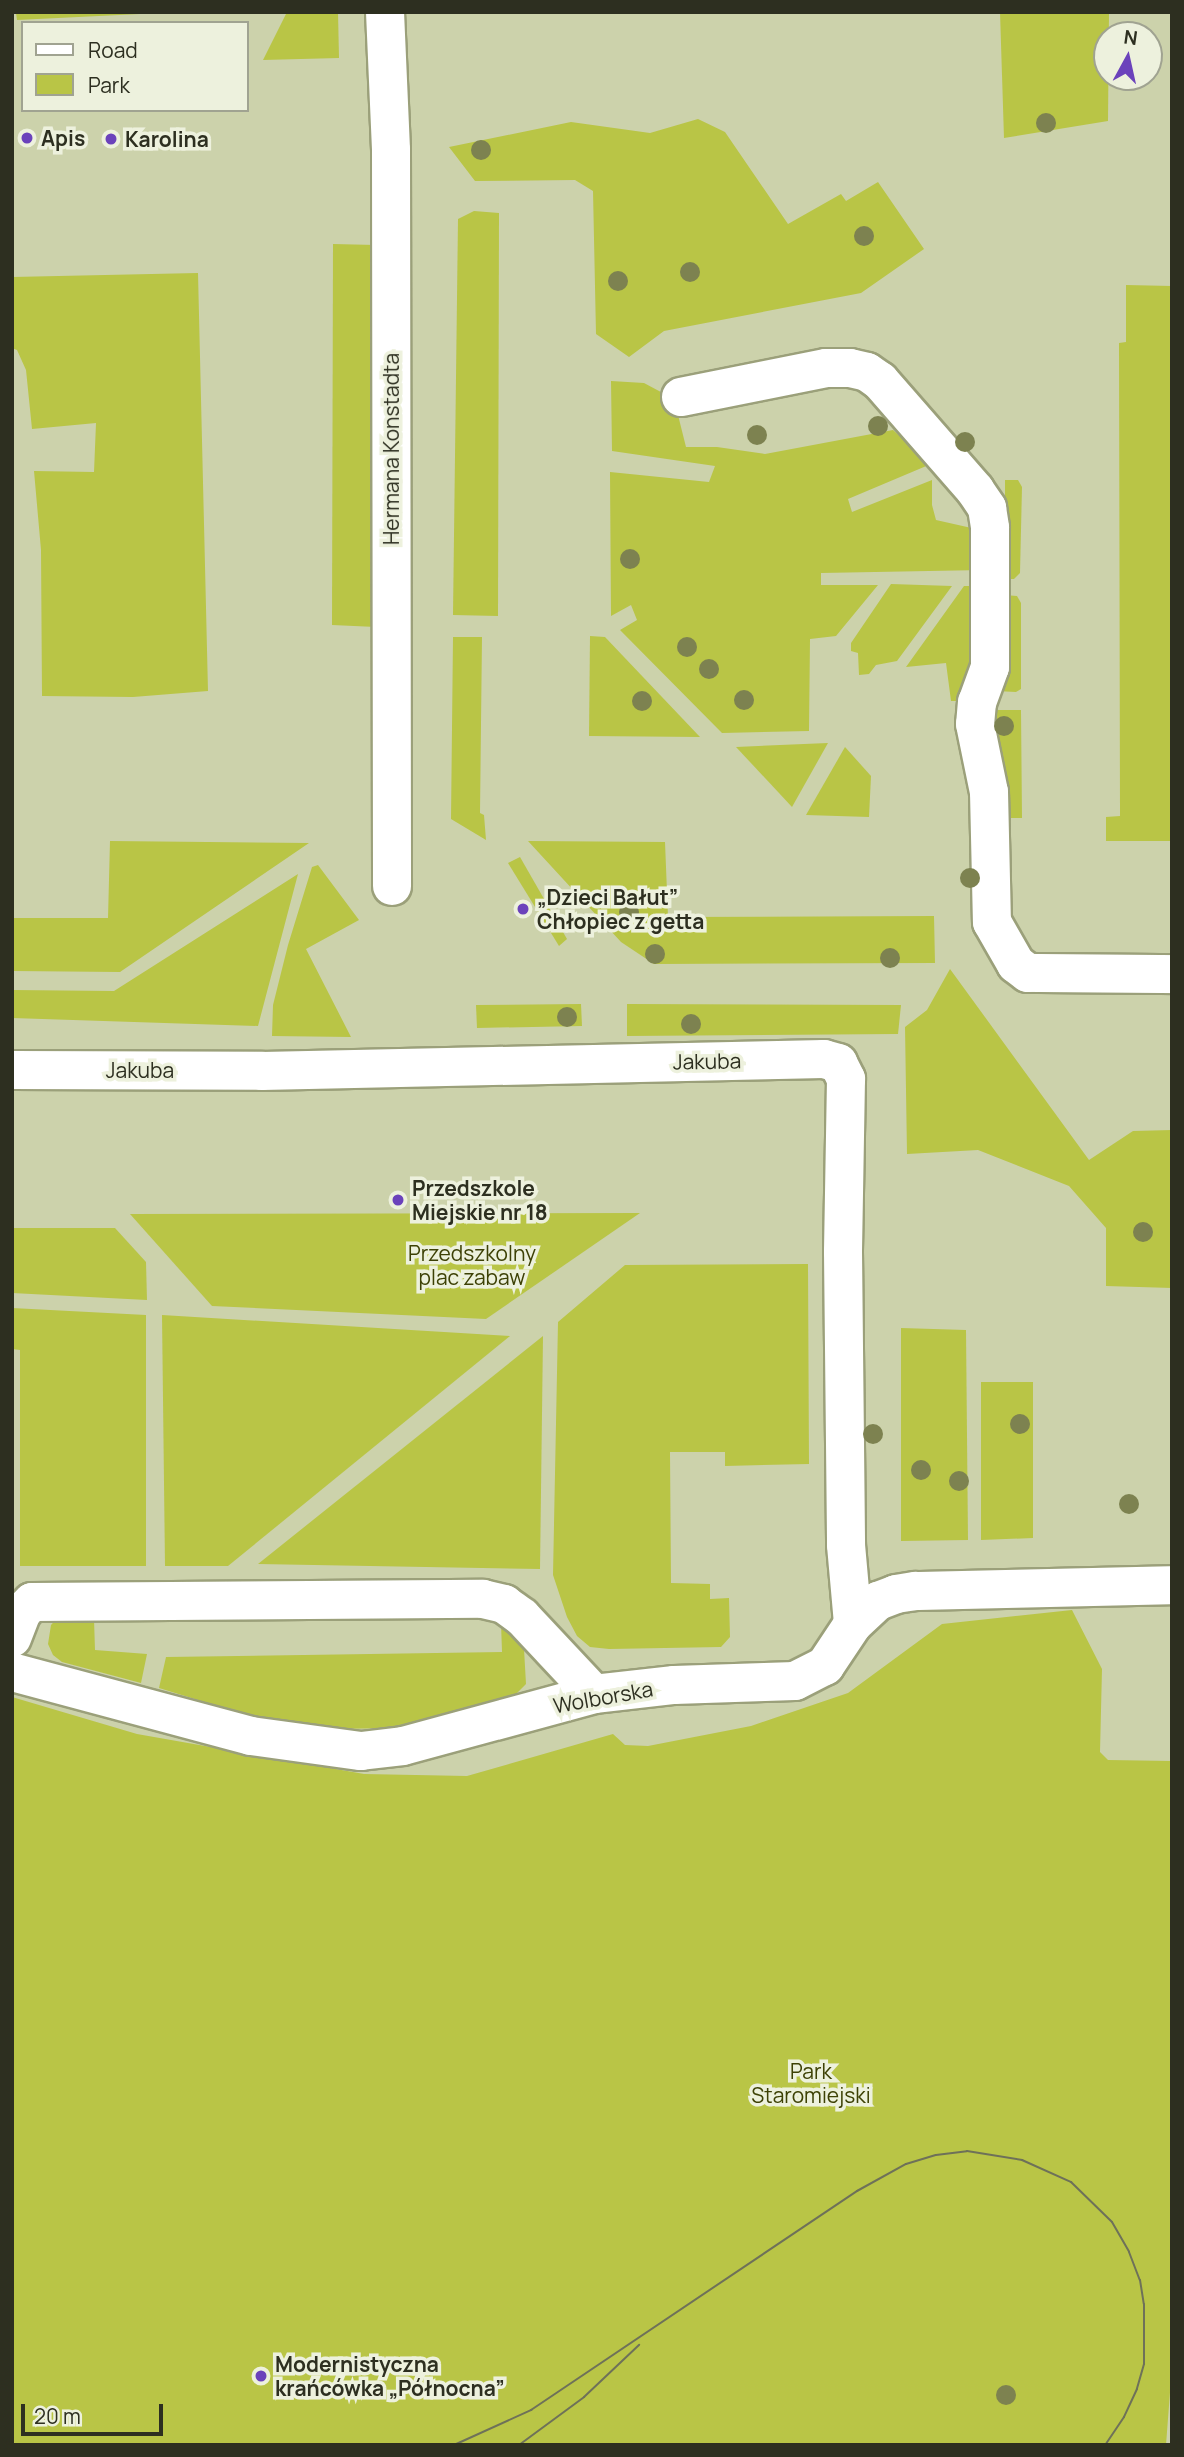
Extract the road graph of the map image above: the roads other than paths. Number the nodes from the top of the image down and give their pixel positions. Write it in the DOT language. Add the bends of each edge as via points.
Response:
graph roads {
  1 [pos="385,12"];
  2 [pos="681,397"];
  3 [pos="392,886"];
  4 [pos="1172,974"];
  5 [pos="12,1070"];
  6 [pos="1172,1585"];
  7 [pos="853,1624"];
  8 [pos="12,1637"];
  9 [pos="12,1672"];
  10 [pos="594,1694"];
  1 -- 3 [label="street, Hermana Konstadta" via="391,150"];
  2 -- 4 [label="street" via="826,368 867,372 975,489 987,508 990,527 990,667 977,702 975,724 989,792 992,922 1016,964 1028,973"];
  5 -- 7 [label="street, Jakuba" via="262,1071 824,1059 838,1063 846,1079 846,1545"];
  6 -- 7 [label="street, Wolborska" via="916,1591 878,1601"];
  7 -- 10 [label="street, Wolborska" via="825,1666 795,1681 674,1685"];
  8 -- 10 [label="street" via="22,1612 32,1602 483,1599 504,1604 522,1617"];
  9 -- 10 [label="street, Wolborska" via="251,1736 361,1752 403,1746"];
}
